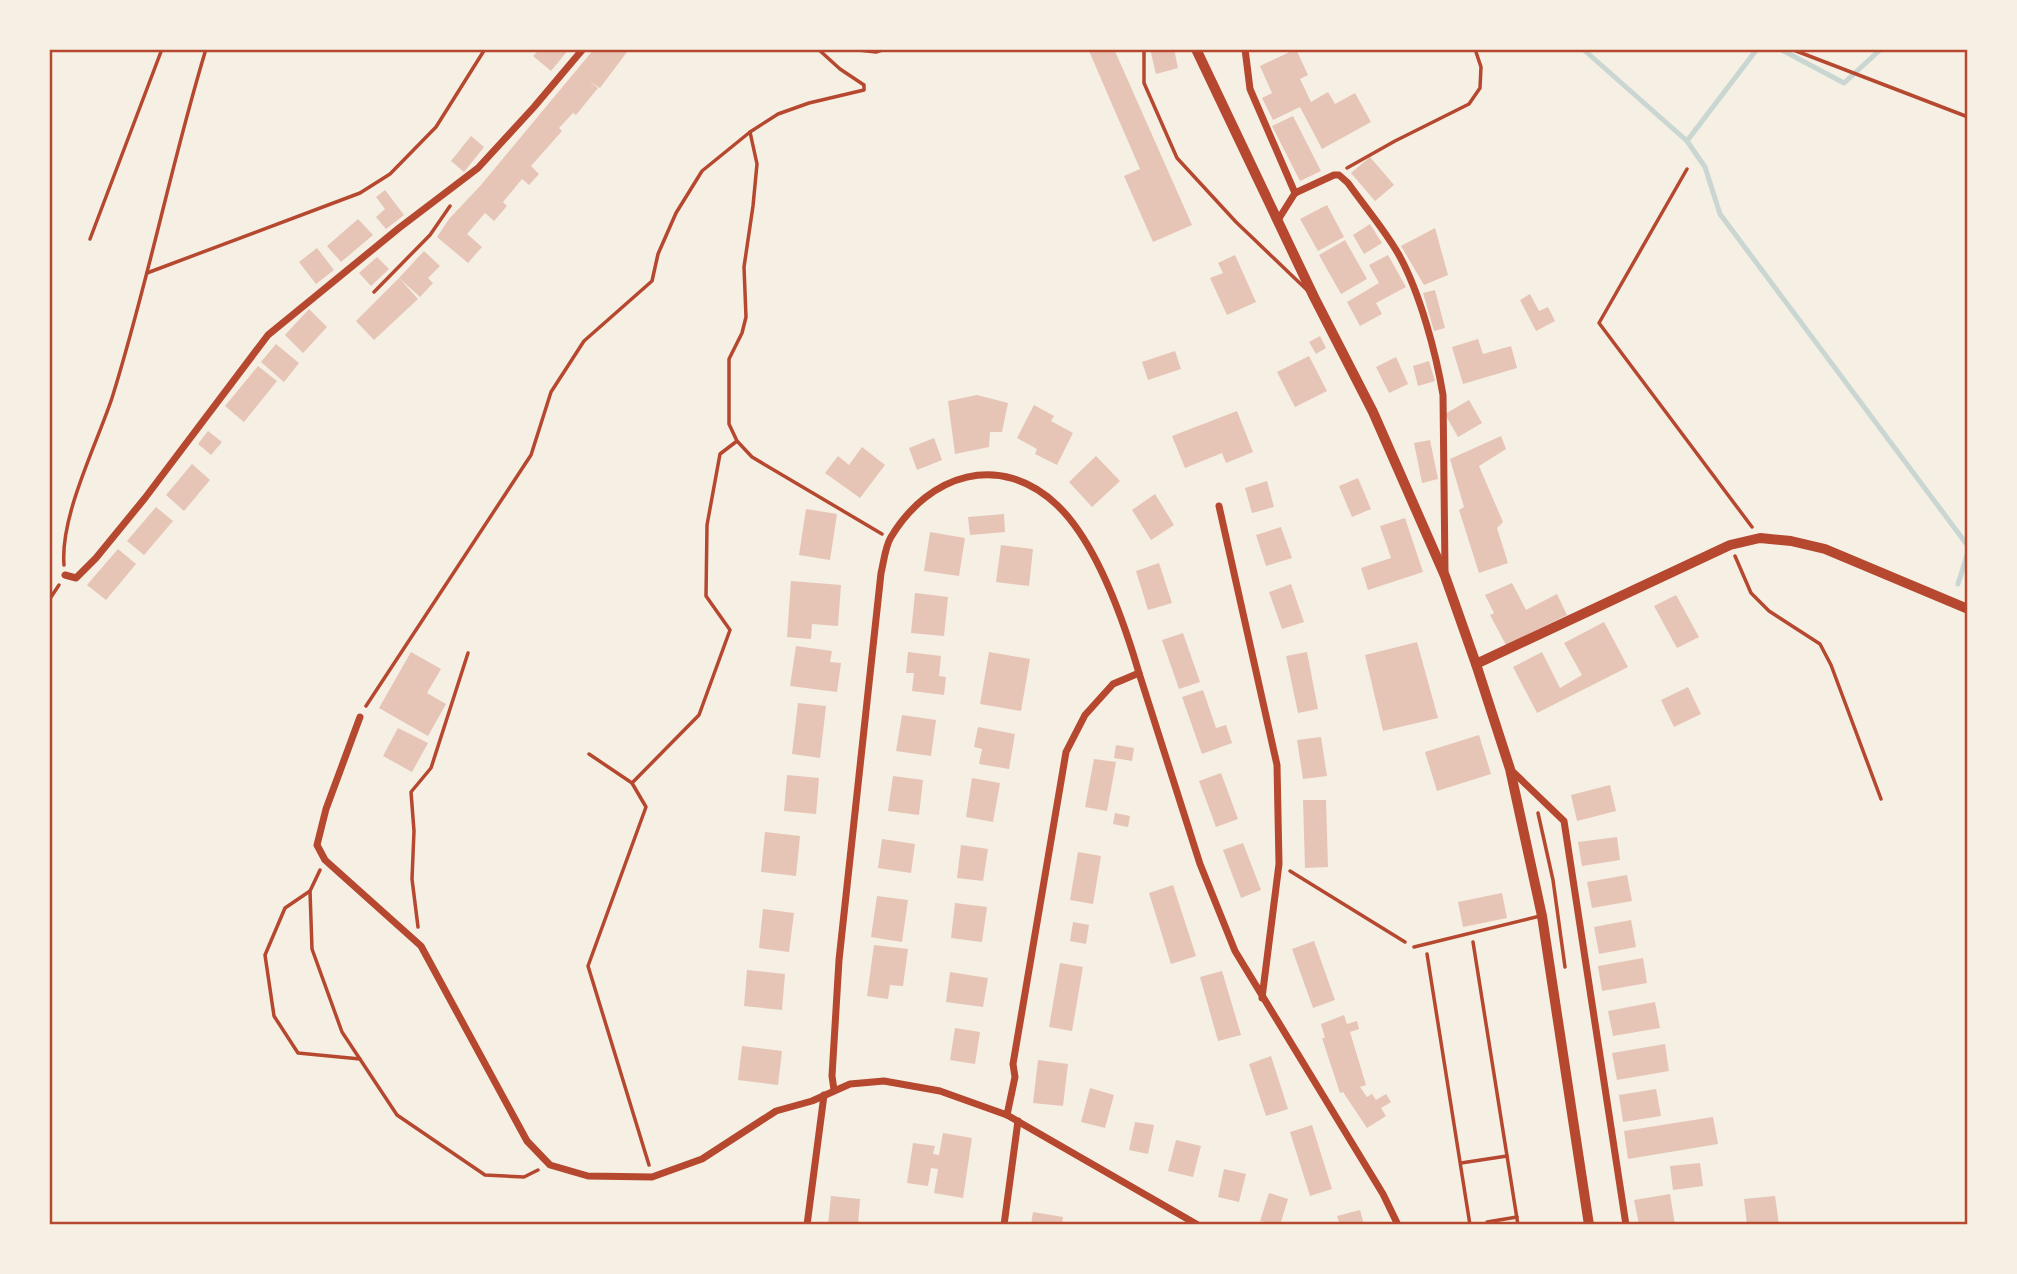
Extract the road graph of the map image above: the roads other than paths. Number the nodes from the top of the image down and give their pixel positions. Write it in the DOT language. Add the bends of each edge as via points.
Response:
graph roads {
  1 [pos="583,49"];
  2 [pos="849,49"];
  3 [pos="885,49"];
  4 [pos="1144,49"];
  5 [pos="1196,49"];
  6 [pos="1245,49"];
  7 [pos="1295,193"];
  8 [pos="1279,220"];
  9 [pos="1314,297"];
  10 [pos="1219,506"];
  11 [pos="65,575"];
  12 [pos="1445,576"];
  13 [pos="1968,609"];
  14 [pos="1476,664"];
  15 [pos="1139,673"];
  16 [pos="359,717"];
  17 [pos="1510,769"];
  18 [pos="1542,916"];
  19 [pos="1414,947"];
  20 [pos="1262,999"];
  21 [pos="834,1090"];
  22 [pos="824,1095"];
  23 [pos="1007,1115"];
  24 [pos="1018,1121"];
  25 [pos="807,1225"];
  26 [pos="1004,1225"];
  27 [pos="1198,1225"];
  28 [pos="1398,1225"];
  29 [pos="1589,1225"];
  30 [pos="1626,1225"];
  1 -- 11 [label="street" via="478,168 268,335 96,558 76,578"];
  2 -- 3 [label="lane"];
  4 -- 9 [label="lane" via="1144,83 1177,158"];
  5 -- 8 [label="street"];
  6 -- 7 [label="street" via="1250,89"];
  7 -- 8 [label="street"];
  7 -- 12 [label="street" via="1339,175 1399,255 1413,286 1443,396"];
  8 -- 9 [label="street"];
  9 -- 12 [label="street" via="1373,412"];
  10 -- 20 [label="street" via="1277,765 1279,864"];
  12 -- 14 [label="street"];
  13 -- 14 [label="street" via="1825,550 1760,538 1730,545"];
  14 -- 17 [label="street"];
  15 -- 20 [label="street" via="1200,864 1235,951"];
  15 -- 21 [label="street" via="1128,635 1087,543 1058,505 1025,482 982,473 947,482 913,508 890,539 881,573 839,960"];
  15 -- 23 [label="street" via="1113,684 1085,715 1066,752"];
  16 -- 22 [label="street" via="317,845 325,860 421,946 527,1141 550,1165 588,1176 652,1177 702,1159 776,1111"];
  17 -- 18 [label="street"];
  17 -- 30 [label="street" via="1564,821"];
  18 -- 19 [label="lane"];
  18 -- 29 [label="street"];
  20 -- 28 [label="street"];
  21 -- 22 [label="street"];
  21 -- 23 [label="street" via="884,1081 940,1091"];
  22 -- 25 [label="street"];
  23 -- 24 [label="street"];
  24 -- 26 [label="street"];
  24 -- 27 [label="street"];
}
